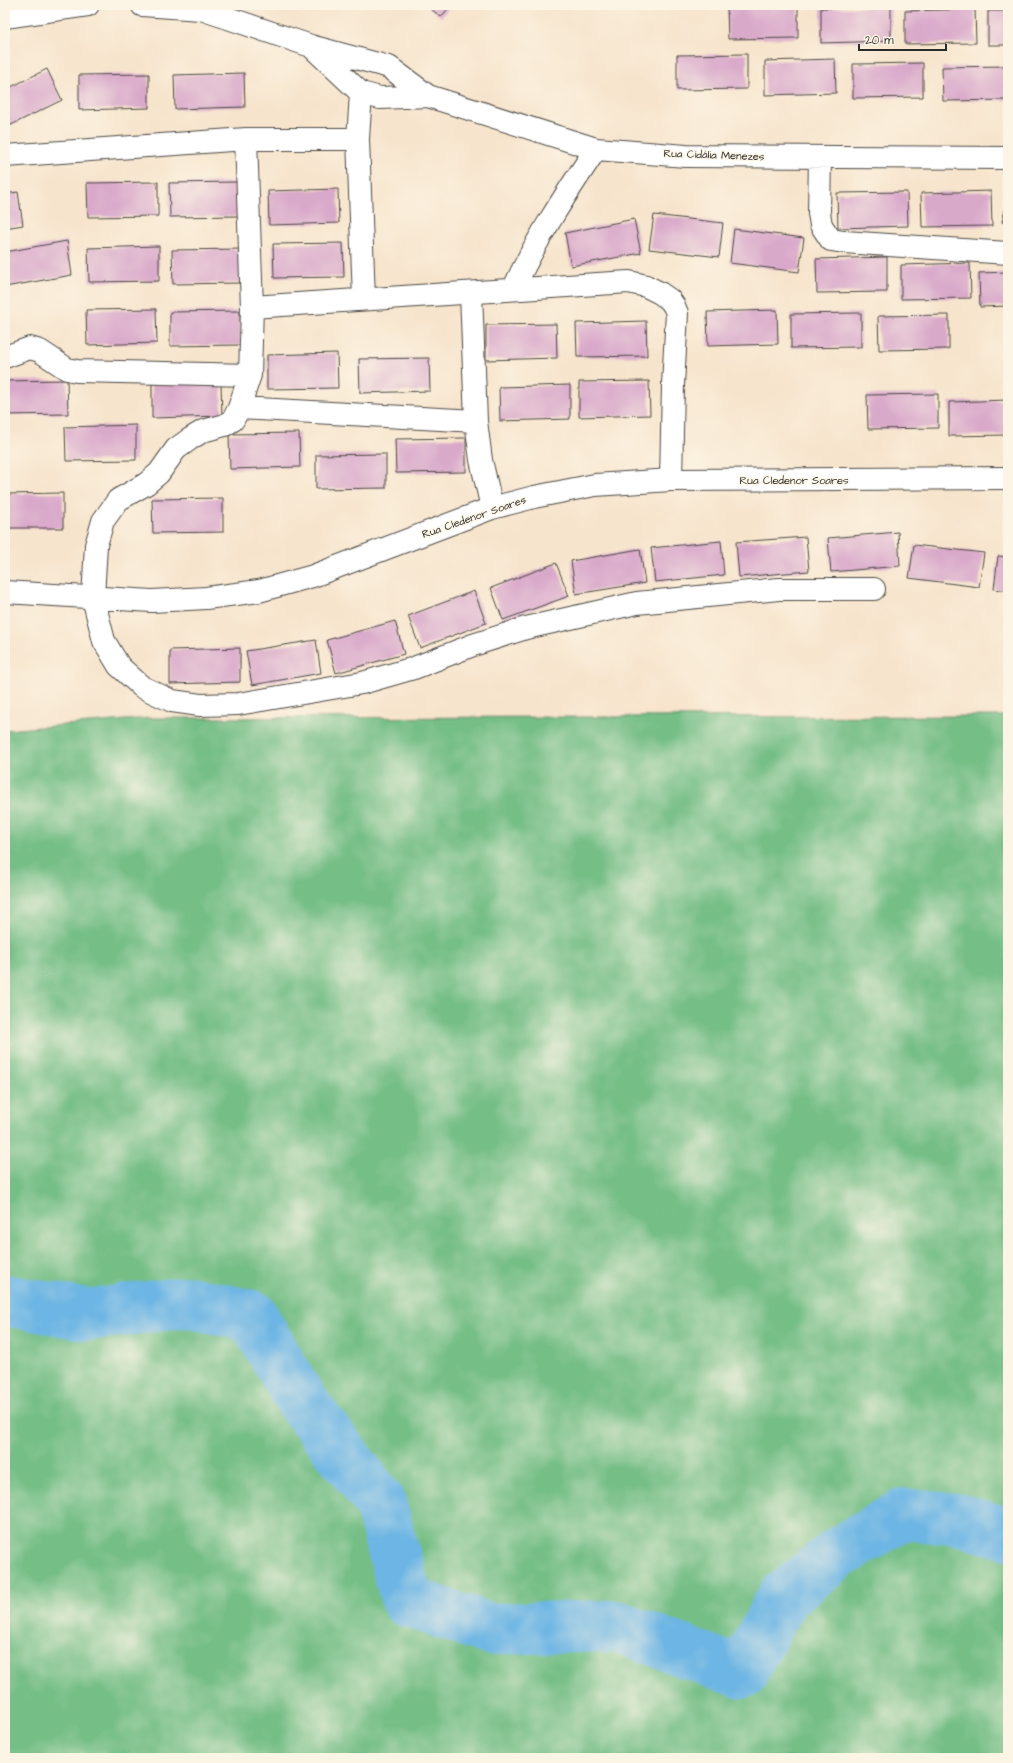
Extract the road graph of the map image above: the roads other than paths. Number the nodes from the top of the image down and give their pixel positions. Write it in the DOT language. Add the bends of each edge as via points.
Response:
graph roads {
  1 [pos="88,5"];
  2 [pos="142,5"];
  3 [pos="5,16"];
  4 [pos="311,46"];
  5 [pos="361,93"];
  6 [pos="428,96"];
  7 [pos="246,139"];
  8 [pos="358,139"];
  9 [pos="596,149"];
  10 [pos="5,156"];
  11 [pos="820,157"];
  12 [pos="1008,158"];
  13 [pos="1008,253"];
  14 [pos="514,288"];
  15 [pos="470,293"];
  16 [pos="364,299"];
  17 [pos="252,307"];
  18 [pos="5,357"];
  19 [pos="250,375"];
  20 [pos="239,408"];
  21 [pos="476,421"];
  22 [pos="1008,478"];
  23 [pos="671,480"];
  24 [pos="492,508"];
  25 [pos="874,589"];
  26 [pos="5,592"];
  27 [pos="93,598"];
  1 -- 3 [label="street"];
  2 -- 4 [label="street, Rua Cidália Menezes" via="201,9"];
  4 -- 5 [label="street, Rua Cidália Menezes"];
  4 -- 6 [label="street, Rua Cidália Menezes" via="389,67"];
  5 -- 6 [label="street, Rua Cidália Menezes" via="380,98"];
  5 -- 8 [label="street"];
  6 -- 9 [label="street, Rua Cidália Menezes"];
  7 -- 8 [label="street"];
  7 -- 10 [label="street"];
  7 -- 17 [label="street"];
  8 -- 16 [label="street"];
  9 -- 11 [label="street, Rua Cidália Menezes" via="686,156"];
  9 -- 14 [label="street" via="530,254"];
  11 -- 12 [label="street, Rua Cidália Menezes"];
  11 -- 13 [label="street" via="818,213 821,226 831,240"];
  14 -- 15 [label="street"];
  14 -- 23 [label="street" via="629,282 646,286 670,300 677,313 672,385"];
  15 -- 16 [label="street"];
  15 -- 21 [label="street"];
  16 -- 17 [label="street"];
  17 -- 19 [label="street"];
  18 -- 19 [label="street" via="30,348 40,351 66,370"];
  19 -- 20 [label="street"];
  20 -- 21 [label="street"];
  20 -- 27 [label="street" via="233,420 203,431 176,449 159,473 146,484 118,500 109,511 103,521 96,545"];
  21 -- 24 [label="street" via="481,460"];
  22 -- 23 [label="street, Rua Cledenor Soares"];
  23 -- 24 [label="street, Rua Cledenor Soares" via="595,485"];
  24 -- 27 [label="street, Rua Cledenor Soares" via="313,576 259,591 206,598 152,601"];
  25 -- 27 [label="street" via="779,589 637,603 526,628 414,668 362,683 238,704 200,706 172,701 142,687 119,666 104,641"];
  26 -- 27 [label="street, Rua Cledenor Soares"];
}
